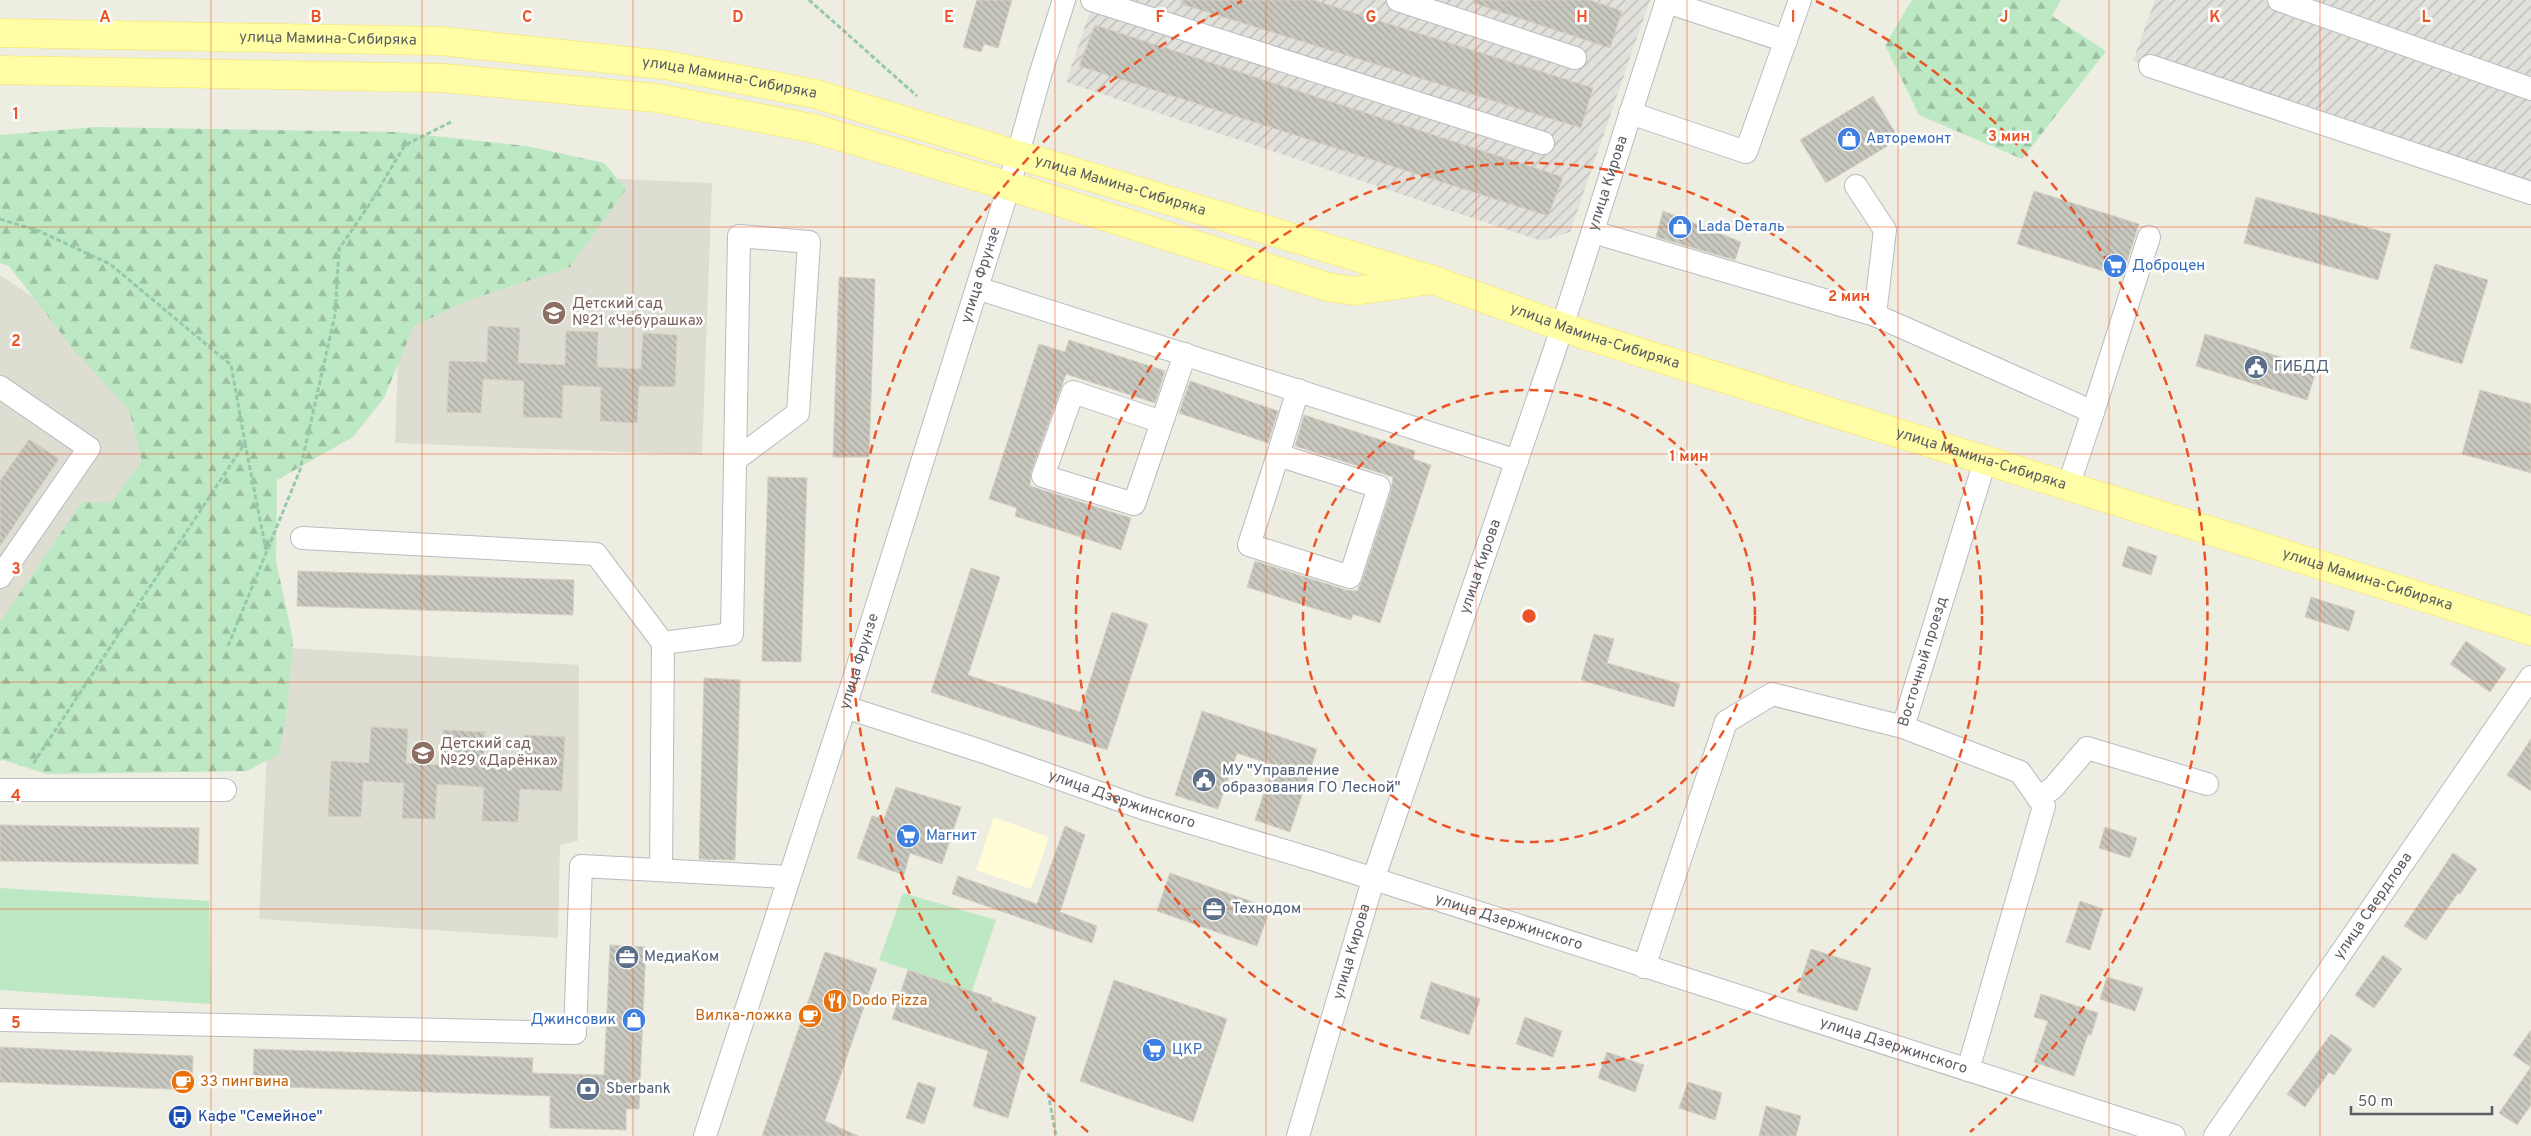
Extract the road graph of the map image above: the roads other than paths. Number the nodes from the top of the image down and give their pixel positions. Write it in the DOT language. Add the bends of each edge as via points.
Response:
graph roads {
  1 [pos="1064,0"];
  2 [pos="1092,0"];
  3 [pos="1398,0"];
  4 [pos="1800,0"];
  5 [pos="2279,0"];
  6 [pos="1667,1"];
  7 [pos="0,33"];
  8 [pos="1786,41"];
  9 [pos="1575,58"];
  10 [pos="2150,66"];
  11 [pos="0,70"];
  12 [pos="2531,89"];
  13 [pos="1630,113"];
  14 [pos="1543,143"];
  15 [pos="1018,153"];
  16 [pos="1009,186"];
  17 [pos="1856,186"];
  18 [pos="2531,193"];
  19 [pos="1593,232"];
  20 [pos="2149,237"];
  21 [pos="1433,280"];
  22 [pos="977,288"];
  23 [pos="1874,315"];
  24 [pos="1563,325"];
  25 [pos="1185,354"];
  26 [pos="0,387"];
  27 [pos="1298,390"];
  28 [pos="2093,412"];
  29 [pos="1162,422"];
  30 [pos="1278,455"];
  31 [pos="735,460"];
  32 [pos="1517,461"];
  33 [pos="1984,461"];
  34 [pos="2068,487"];
  35 [pos="302,538"];
  36 [pos="0,577"];
  37 [pos="2531,631"];
  38 [pos="663,643"];
  39 [pos="2531,677"];
  40 [pos="845,707"];
  41 [pos="1902,727"];
  42 [pos="2207,784"];
  43 [pos="0,790"];
  44 [pos="225,790"];
  45 [pos="2038,798"];
  46 [pos="661,870"];
  47 [pos="788,877"];
  48 [pos="1373,880"];
  49 [pos="1644,967"];
  50 [pos="0,1020"];
  51 [pos="1968,1070"];
  52 [pos="705,1136"];
  53 [pos="1298,1136"];
  54 [pos="2174,1136"];
  55 [pos="2215,1136"];
  1 -- 15 [label="street, улица Фрунзе"];
  2 -- 14 [label="street"];
  3 -- 9 [label="street"];
  4 -- 8 [label="street"];
  5 -- 12 [label="street"];
  6 -- 8 [label="street"];
  6 -- 13 [label="street, улица Кирова"];
  7 -- 15 [label="main road, улица Мамина-Сибиряка" via="441,41 665,65 816,94"];
  8 -- 13 [label="street" via="1746,152"];
  10 -- 18 [label="street"];
  11 -- 16 [label="main road, улица Мамина-Сибиряка" via="443,78 656,98 812,128"];
  13 -- 19 [label="street, улица Кирова"];
  15 -- 16 [label="street, улица Фрунзе"];
  15 -- 21 [label="main road, улица Мамина-Сибиряка"];
  16 -- 21 [label="main road, улица Мамина-Сибиряка" via="1328,288 1355,291"];
  16 -- 22 [label="street, улица Фрунзе"];
  17 -- 23 [label="street" via="1885,230"];
  19 -- 23 [label="street"];
  19 -- 24 [label="street, улица Кирова"];
  20 -- 28 [label="street"];
  21 -- 24 [label="main road, улица Мамина-Сибиряка"];
  22 -- 25 [label="street"];
  22 -- 40 [label="street, улица Фрунзе"];
  23 -- 28 [label="street"];
  24 -- 32 [label="street, улица Кирова"];
  24 -- 33 [label="main road, улица Мамина-Сибиряка" via="1588,336"];
  25 -- 27 [label="street"];
  25 -- 29 [label="street"];
  26 -- 36 [label="street" via="89,448"];
  27 -- 30 [label="street"];
  27 -- 32 [label="street"];
  28 -- 34 [label="street"];
  29 -- 29 [label="street" via="1073,392 1043,476 1134,504"];
  30 -- 30 [label="street" via="1378,487 1350,577 1249,545"];
  31 -- 31 [label="street" via="739,236 809,242 798,413"];
  31 -- 38 [label="street" via="732,634"];
  32 -- 48 [label="street, улица Кирова"];
  33 -- 34 [label="main road, улица Мамина-Сибиряка"];
  33 -- 41 [label="street, Восточный проезд"];
  34 -- 37 [label="main road, улица Мамина-Сибиряка"];
  35 -- 38 [label="street" via="596,554"];
  38 -- 46 [label="street"];
  39 -- 55 [label="street, улица Свердлова"];
  40 -- 47 [label="street, улица Фрунзе"];
  40 -- 48 [label="street, улица Дзержинского" via="1142,808"];
  41 -- 45 [label="street, Восточный проезд" via="2020,772"];
  41 -- 49 [label="street" via="1772,694 1726,722"];
  42 -- 45 [label="street" via="2087,748 2053,788"];
  43 -- 44 [label="street"];
  45 -- 51 [label="street, Восточный проезд" via="2044,806"];
  46 -- 47 [label="street"];
  46 -- 50 [label="street" via="581,866 575,1033"];
  47 -- 52 [label="street, улица Фрунзе"];
  48 -- 49 [label="street, улица Дзержинского"];
  48 -- 53 [label="street, улица Кирова"];
  49 -- 51 [label="street, улица Дзержинского"];
  51 -- 54 [label="street, улица Дзержинского"];
}
